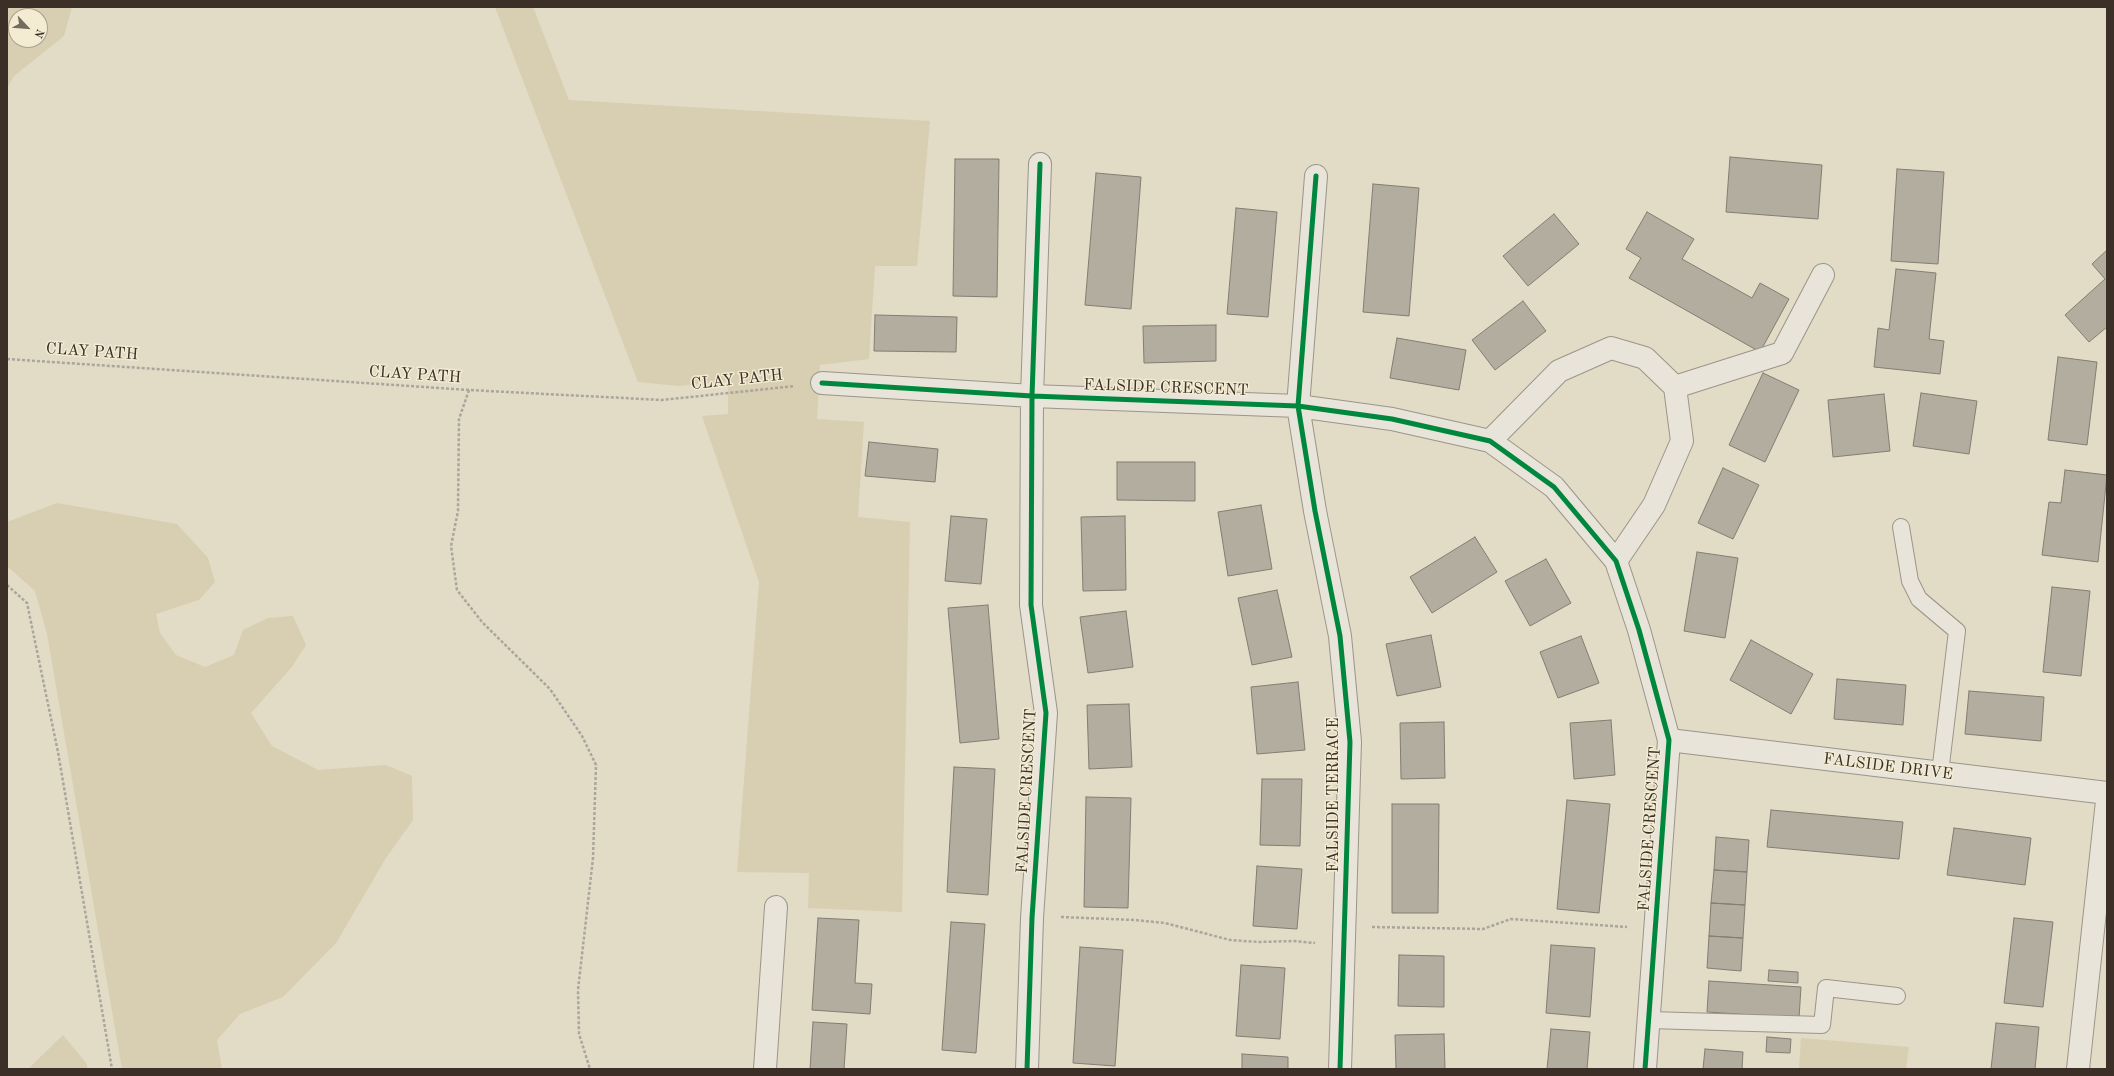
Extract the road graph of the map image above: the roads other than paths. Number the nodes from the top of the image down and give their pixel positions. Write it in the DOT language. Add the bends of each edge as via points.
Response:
graph roads {
  1 [pos="1040,164"];
  2 [pos="1316,176"];
  3 [pos="1823,275"];
  4 [pos="822,383"];
  5 [pos="1674,387"];
  6 [pos="1032,396"];
  7 [pos="1298,406"];
  8 [pos="1490,441"];
  9 [pos="1901,527"];
  10 [pos="1616,561"];
  11 [pos="1669,740"];
  12 [pos="1940,773"];
  13 [pos="2107,793"];
  14 [pos="2107,801"];
  15 [pos="776,907"];
  16 [pos="1897,996"];
  17 [pos="1649,1020"];
  18 [pos="765,1069"];
  19 [pos="1027,1069"];
  20 [pos="1340,1069"];
  21 [pos="1646,1069"];
  22 [pos="2078,1069"];
  1 -- 6 [label="street, FALSIDE CRESCENT"];
  2 -- 7 [label="street"];
  3 -- 5 [label="street" via="1782,353"];
  4 -- 6 [label="street, FALSIDE CRESCENT"];
  5 -- 8 [label="street" via="1645,358 1611,348 1559,371"];
  5 -- 10 [label="street" via="1682,441 1654,505"];
  6 -- 7 [label="street, FALSIDE CRESCENT"];
  6 -- 19 [label="street, FALSIDE CRESCENT" via="1031,604 1046,713 1032,918"];
  7 -- 8 [label="street, FALSIDE CRESCENT" via="1392,419"];
  7 -- 20 [label="street, FALSIDE TERRACE" via="1315,511 1340,636 1350,742"];
  8 -- 10 [label="street, FALSIDE CRESCENT" via="1554,487"];
  9 -- 12 [label="lane" via="1910,581 1919,599 1957,631"];
  10 -- 11 [label="street, FALSIDE CRESCENT" via="1639,630"];
  11 -- 12 [label="street, FALSIDE DRIVE"];
  11 -- 17 [label="street, FALSIDE CRESCENT"];
  12 -- 13 [label="street, FALSIDE DRIVE"];
  14 -- 22 [label="street"];
  15 -- 18 [label="street"];
  16 -- 17 [label="lane" via="1826,988 1822,1025"];
  17 -- 21 [label="street, FALSIDE CRESCENT"];
}
